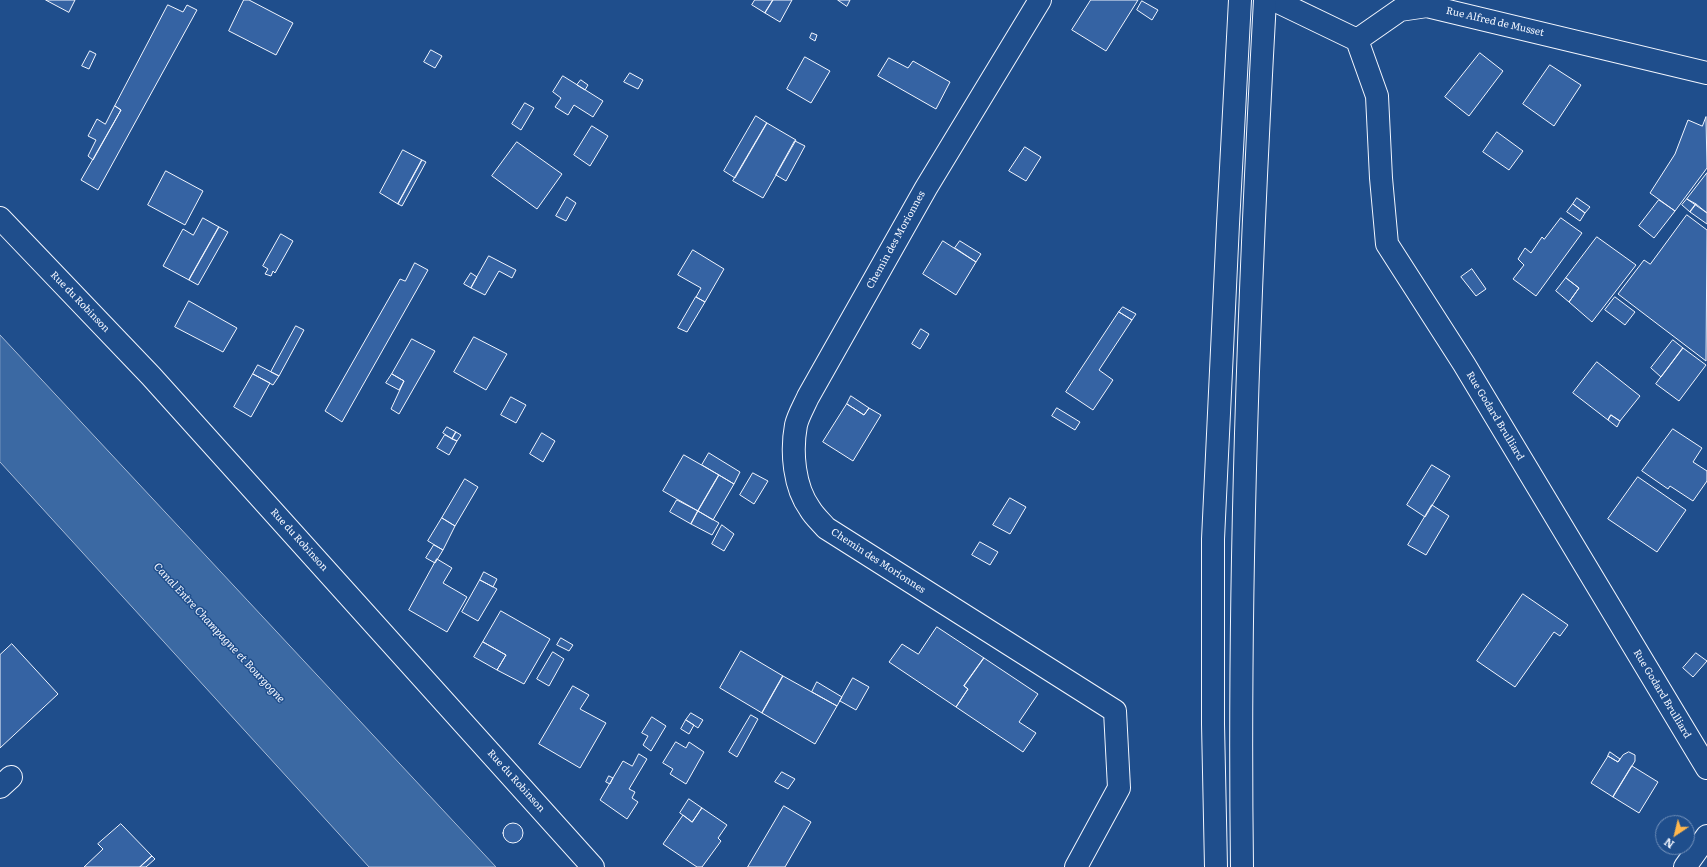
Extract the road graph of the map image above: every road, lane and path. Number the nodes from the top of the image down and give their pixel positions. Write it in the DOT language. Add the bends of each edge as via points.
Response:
graph roads {
  1 [pos="1040,0"];
  2 [pos="1240,0"];
  3 [pos="1265,0"];
  4 [pos="1274,0"];
  5 [pos="1401,5"];
  6 [pos="1464,7"];
  7 [pos="1357,40"];
  8 [pos="1707,73"];
  9 [pos="0,218"];
  10 [pos="1707,768"];
  11 [pos="1707,836"];
  12 [pos="593,867"];
  13 [pos="1076,867"];
  14 [pos="1216,867"];
  15 [pos="1242,867"];
  16 [pos="1685,867"];
  1 -- 13 [label="main road, Chemin des Morionnes" via="926,188 808,397 796,424 795,468 809,509 826,528 1115,711 1119,788"];
  2 -- 14 [label="main road" via="1213,539"];
  3 -- 15 [label="main road" via="1243,544 1240,731"];
  4 -- 7 [label="main road"];
  5 -- 6 [label="main road, Rue Alfred de Musset"];
  5 -- 7 [label="main road, Rue Alfred de Musset"];
  6 -- 8 [label="main road, Rue Alfred de Musset"];
  7 -- 10 [label="main road, Rue Godard Brulliard" via="1377,96 1387,244 1464,364"];
  9 -- 12 [label="main road, Rue du Robinson" via="151,376"];
  11 -- 16 [label="main road"];
}
